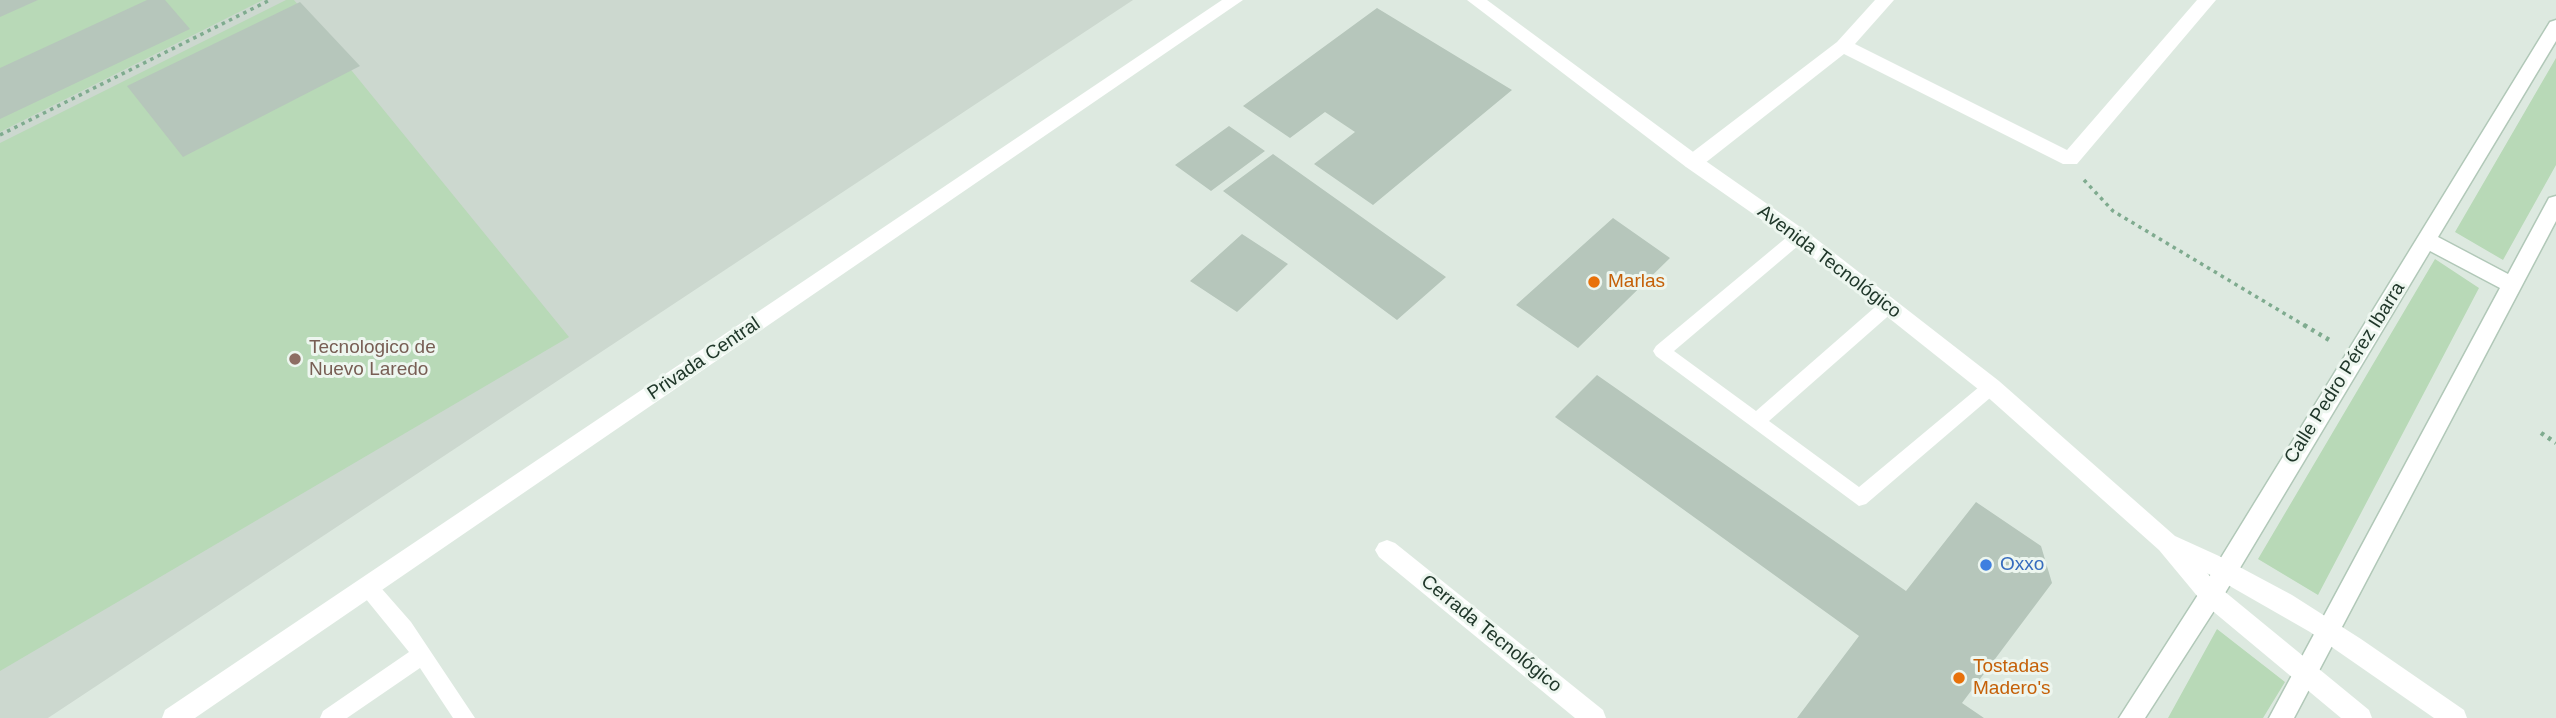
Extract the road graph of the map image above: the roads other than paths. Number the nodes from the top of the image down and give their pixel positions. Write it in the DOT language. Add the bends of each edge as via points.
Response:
graph roads {
  1 [pos="1234,0"];
  2 [pos="1476,0"];
  3 [pos="1885,0"];
  4 [pos="2207,0"];
  5 [pos="2556,26"];
  6 [pos="1843,46"];
  7 [pos="1693,162"];
  8 [pos="2556,203"];
  9 [pos="1799,236"];
  10 [pos="2427,240"];
  11 [pos="2512,285"];
  12 [pos="1888,306"];
  13 [pos="1991,387"];
  14 [pos="1756,422"];
  15 [pos="2167,543"];
  16 [pos="1387,550"];
  17 [pos="2225,568"];
  18 [pos="368,587"];
  19 [pos="2211,595"];
  20 [pos="2327,627"];
  21 [pos="422,655"];
  22 [pos="2304,674"];
  23 [pos="174,718"];
  24 [pos="330,718"];
  25 [pos="465,718"];
  26 [pos="1594,718"];
  27 [pos="2131,718"];
  28 [pos="2281,718"];
  29 [pos="2360,718"];
  30 [pos="2455,718"];
  1 -- 18 [label="street, Privada Central"];
  2 -- 7 [label="street, Avenida Tecnológico"];
  3 -- 6 [label="street"];
  4 -- 6 [label="street" via="2070,159"];
  5 -- 10 [label="street, Calle Pedro Pérez Ibarra"];
  6 -- 7 [label="street"];
  7 -- 9 [label="street, Avenida Tecnológico"];
  8 -- 11 [label="street"];
  9 -- 12 [label="street, Avenida Tecnológico"];
  9 -- 14 [label="lane" via="1662,351"];
  10 -- 11 [label="street"];
  10 -- 17 [label="street, Calle Pedro Pérez Ibarra"];
  11 -- 20 [label="street"];
  12 -- 13 [label="street, Avenida Tecnológico"];
  12 -- 14 [label="lane"];
  13 -- 14 [label="lane" via="1859,498"];
  13 -- 15 [label="street, Avenida Tecnológico"];
  15 -- 17 [label="street, Avenida Tecnológico"];
  15 -- 19 [label="street, Avenida Tecnológico"];
  16 -- 26 [label="street, Cerrada Tecnológico"];
  17 -- 19 [label="street, Calle Pedro Pérez Ibarra"];
  17 -- 20 [label="street, Avenida Tecnológico"];
  18 -- 21 [label="lane"];
  18 -- 23 [label="street, Privada Central"];
  19 -- 22 [label="street, Avenida Tecnológico"];
  19 -- 27 [label="street, Calle Pedro Pérez Ibarra"];
  20 -- 22 [label="street"];
  20 -- 30 [label="street, Avenida Tecnológico"];
  21 -- 24 [label="lane"];
  21 -- 25 [label="lane"];
  22 -- 28 [label="street"];
  22 -- 29 [label="street, Avenida Tecnológico"];
}
